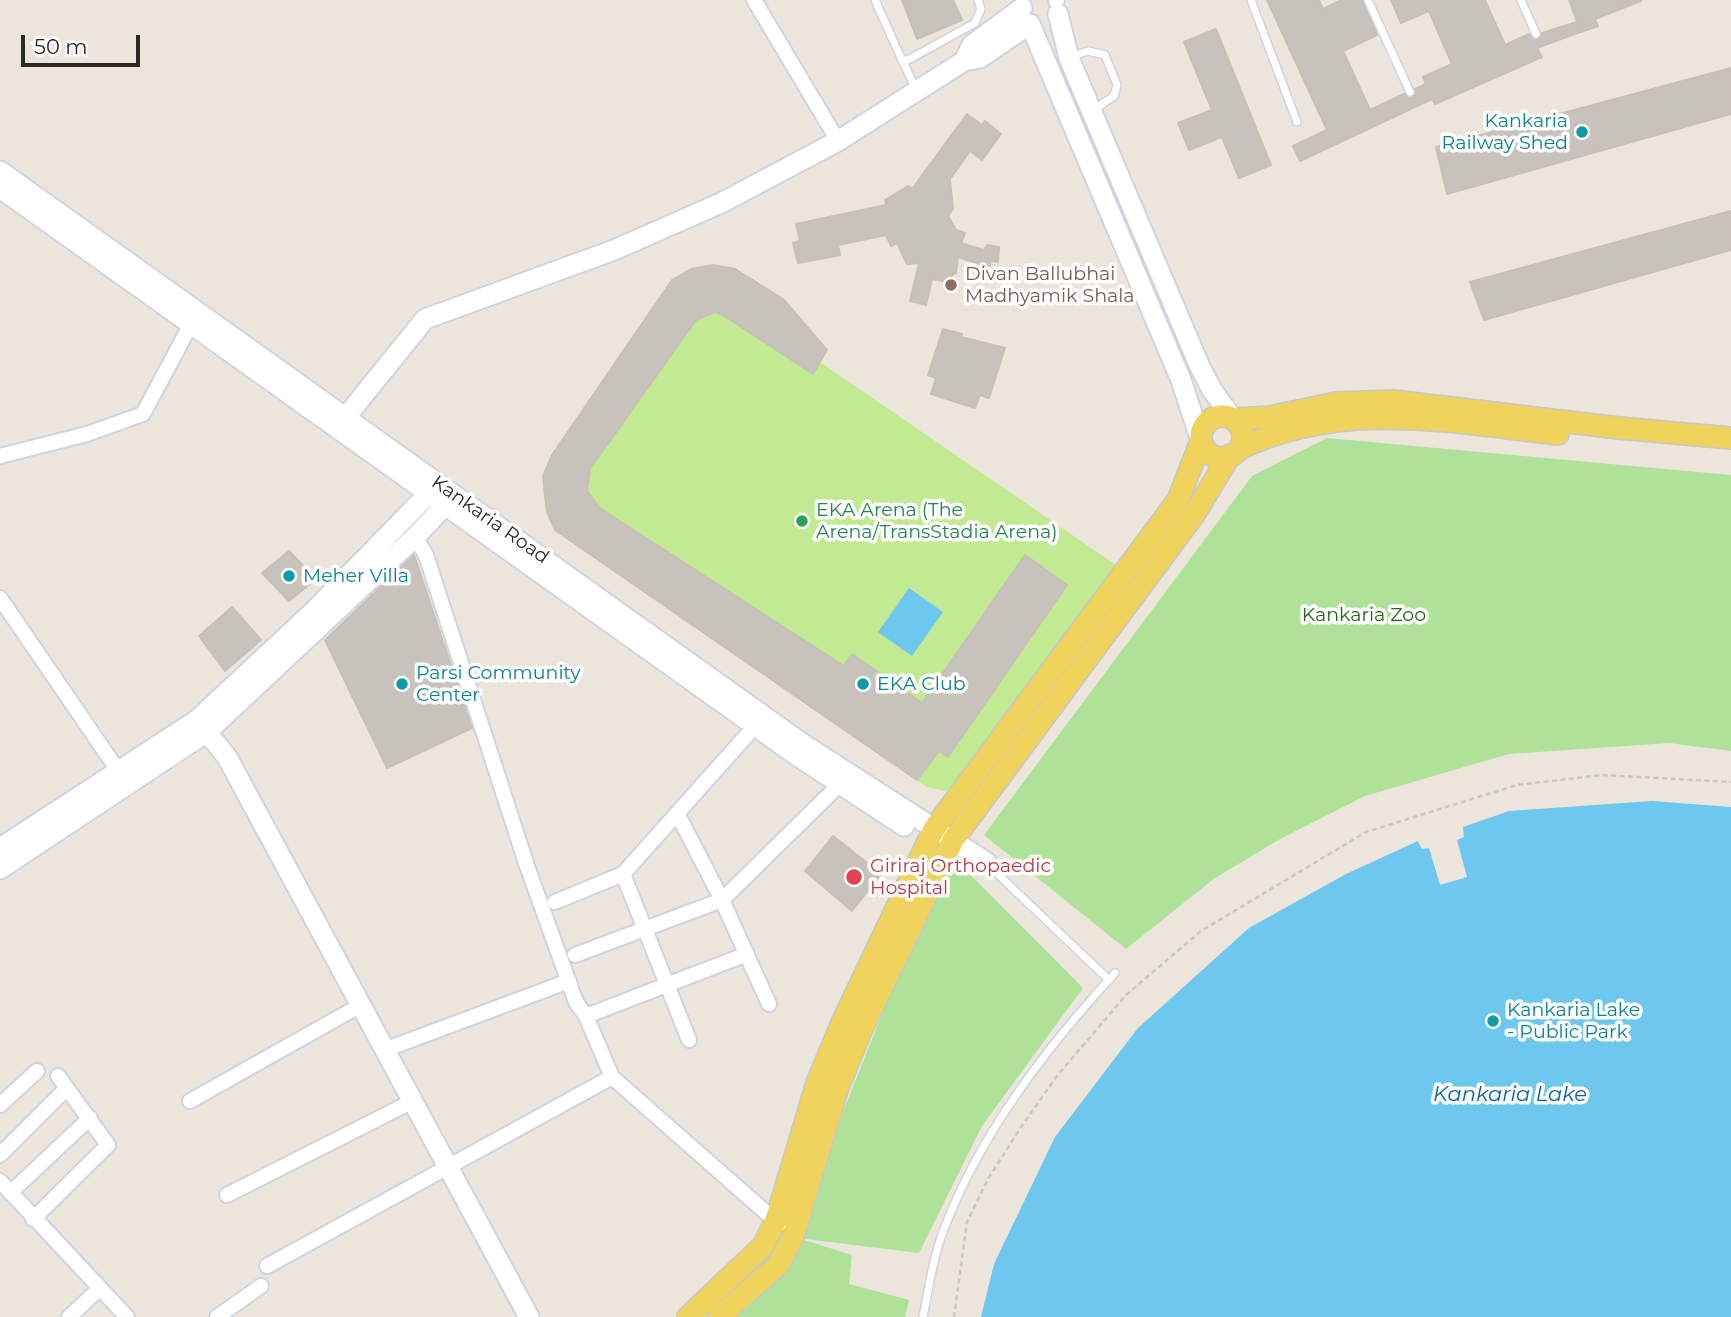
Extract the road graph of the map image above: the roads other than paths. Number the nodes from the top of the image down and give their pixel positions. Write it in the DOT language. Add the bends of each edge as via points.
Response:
graph roads {
  1 [pos="754,0"];
  2 [pos="875,0"];
  3 [pos="978,0"];
  4 [pos="1251,0"];
  5 [pos="1368,0"];
  6 [pos="1521,0"];
  7 [pos="1057,4"];
  8 [pos="1025,7"];
  9 [pos="1536,34"];
  10 [pos="1069,58"];
  11 [pos="902,60"];
  12 [pos="917,91"];
  13 [pos="1410,92"];
  14 [pos="1092,111"];
  15 [pos="1297,122"];
  16 [pos="838,141"];
  17 [pos="0,171"];
  18 [pos="0,188"];
  19 [pos="191,324"];
  20 [pos="1233,419"];
  21 [pos="1494,419"];
  22 [pos="341,422"];
  23 [pos="1731,438"];
  24 [pos="1201,442"];
  25 [pos="1235,452"];
  26 [pos="1731,452"];
  27 [pos="0,456"];
  28 [pos="442,495"];
  29 [pos="415,537"];
  30 [pos="0,598"];
  31 [pos="202,726"];
  32 [pos="755,726"];
  33 [pos="118,772"];
  34 [pos="839,785"];
  35 [pos="677,813"];
  36 [pos="941,840"];
  37 [pos="0,848"];
  38 [pos="986,862"];
  39 [pos="0,869"];
  40 [pos="622,874"];
  41 [pos="722,900"];
  42 [pos="555,902"];
  43 [pos="644,929"];
  44 [pos="747,954"];
  45 [pos="575,955"];
  46 [pos="569,981"];
  47 [pos="667,985"];
  48 [pos="361,1004"];
  49 [pos="769,1004"];
  50 [pos="586,1016"];
  51 [pos="689,1040"];
  52 [pos="384,1050"];
  53 [pos="37,1071"];
  54 [pos="58,1076"];
  55 [pos="612,1077"];
  56 [pos="68,1088"];
  57 [pos="190,1101"];
  58 [pos="411,1102"];
  59 [pos="0,1105"];
  60 [pos="90,1118"];
  61 [pos="0,1155"];
  62 [pos="449,1166"];
  63 [pos="5,1187"];
  64 [pos="227,1195"];
  65 [pos="33,1219"];
  66 [pos="776,1220"];
  67 [pos="793,1237"];
  68 [pos="267,1265"];
  69 [pos="261,1286"];
  70 [pos="99,1289"];
  71 [pos="69,1317"];
  72 [pos="127,1317"];
  73 [pos="217,1317"];
  74 [pos="528,1317"];
  75 [pos="688,1317"];
  76 [pos="719,1317"];
  77 [pos="923,1317"];
  1 -- 16 [label="street"];
  2 -- 11 [label="lane"];
  3 -- 11 [label="lane" via="981,9 975,23"];
  4 -- 15 [label="lane"];
  5 -- 13 [label="lane"];
  6 -- 9 [label="lane"];
  7 -- 8 [label="main road" via="1047,26"];
  7 -- 10 [label="main road"];
  8 -- 12 [label="main road" via="980,58 964,61"];
  8 -- 24 [label="main road" via="1181,380"];
  10 -- 14 [label="main road"];
  10 -- 14 [label="lane" via="1088,51 1105,55 1117,85 1114,96"];
  11 -- 12 [label="lane"];
  12 -- 16 [label="main road"];
  14 -- 20 [label="main road" via="1200,367"];
  16 -- 22 [label="main road" via="721,204 614,250 425,319"];
  17 -- 22 [label="main road, Kankaria Road"];
  18 -- 19 [label="main road"];
  19 -- 22 [label="main road"];
  19 -- 27 [label="street" via="143,415"];
  20 -- 21 [label="main road" via="1270,417 1336,402 1393,401"];
  20 -- 24 [label="main road" via="1222,416 1208,421"];
  20 -- 25 [label="main road" via="1242,435"];
  21 -- 23 [label="main road"];
  21 -- 25 [label="main road" via="1337,418 1273,433"];
  21 -- 26 [label="main road"];
  22 -- 28 [label="main road, Kankaria Road"];
  24 -- 25 [label="main road" via="1216,457"];
  24 -- 36 [label="main road" via="1178,500"];
  25 -- 36 [label="main road" via="1195,513"];
  28 -- 29 [label="main road"];
  28 -- 31 [label="main road" via="314,611"];
  28 -- 32 [label="main road"];
  28 -- 36 [label="main road, Kankaria Road"];
  29 -- 31 [label="main road"];
  29 -- 46 [label="street" via="426,555"];
  30 -- 33 [label="street"];
  31 -- 33 [label="main road"];
  31 -- 39 [label="main road"];
  31 -- 48 [label="main road" via="227,757"];
  32 -- 34 [label="main road"];
  32 -- 35 [label="street"];
  33 -- 37 [label="main road"];
  34 -- 36 [label="main road"];
  34 -- 41 [label="street"];
  35 -- 40 [label="street"];
  35 -- 41 [label="street"];
  36 -- 38 [label="main road, Kankaria Road"];
  36 -- 66 [label="main road" via="841,1025 817,1083"];
  36 -- 67 [label="main road" via="837,1090"];
  38 -- 77 [label="lane" via="1112,977 1038,1063 965,1181 944,1227"];
  40 -- 42 [label="street"];
  40 -- 43 [label="street"];
  41 -- 43 [label="street"];
  41 -- 44 [label="street"];
  43 -- 45 [label="street"];
  43 -- 47 [label="street"];
  44 -- 47 [label="street"];
  44 -- 49 [label="street"];
  46 -- 50 [label="street"];
  46 -- 52 [label="street"];
  47 -- 50 [label="street"];
  47 -- 51 [label="street"];
  48 -- 52 [label="main road"];
  48 -- 57 [label="street"];
  50 -- 55 [label="street"];
  52 -- 58 [label="main road"];
  53 -- 59 [label="street"];
  54 -- 56 [label="street"];
  55 -- 62 [label="street"];
  55 -- 66 [label="street"];
  56 -- 60 [label="street"];
  56 -- 61 [label="street"];
  58 -- 62 [label="main road"];
  58 -- 64 [label="street"];
  60 -- 63 [label="street"];
  60 -- 65 [label="street" via="108,1144"];
  62 -- 68 [label="street"];
  62 -- 74 [label="main road"];
  63 -- 65 [label="street"];
  65 -- 70 [label="street"];
  66 -- 67 [label="street"];
  66 -- 75 [label="main road" via="763,1246"];
  67 -- 76 [label="main road" via="778,1265"];
  69 -- 73 [label="street"];
  70 -- 71 [label="street"];
  70 -- 72 [label="street"];
}
